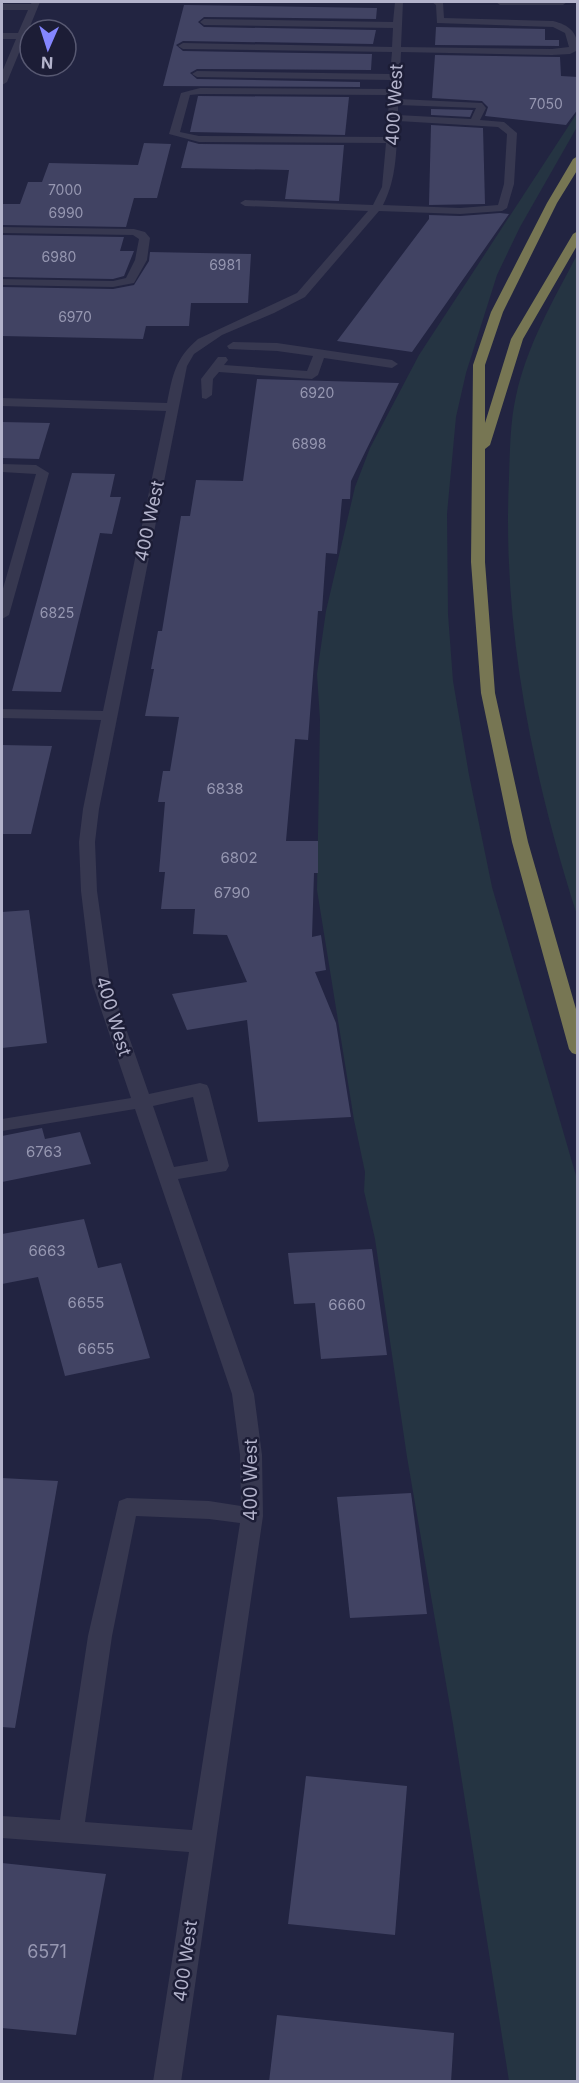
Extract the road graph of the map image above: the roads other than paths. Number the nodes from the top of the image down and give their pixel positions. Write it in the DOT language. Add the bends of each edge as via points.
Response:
graph roads {
  1 [pos="399,2"];
  2 [pos="436,2"];
  3 [pos="500,2"];
  4 [pos="563,2"];
  5 [pos="34,4"];
  6 [pos="2,7"];
  7 [pos="28,18"];
  8 [pos="204,22"];
  9 [pos="398,25"];
  10 [pos="2,36"];
  11 [pos="18,36"];
  12 [pos="18,44"];
  13 [pos="183,46"];
  14 [pos="397,50"];
  15 [pos="2,56"];
  16 [pos="13,56"];
  17 [pos="197,74"];
  18 [pos="3,77"];
  19 [pos="395,77"];
  20 [pos="394,97"];
  21 [pos="393,118"];
  22 [pos="474,122"];
  23 [pos="392,140"];
  24 [pos="578,159"];
  25 [pos="245,203"];
  26 [pos="377,207"];
  27 [pos="2,230"];
  28 [pos="578,234"];
  29 [pos="2,282"];
  30 [pos="204,340"];
  31 [pos="233,346"];
  32 [pos="320,353"];
  33 [pos="392,364"];
  34 [pos="216,368"];
  35 [pos="206,395"];
  36 [pos="2,402"];
  37 [pos="172,407"];
  38 [pos="477,466"];
  39 [pos="2,468"];
  40 [pos="2,615"];
  41 [pos="2,713"];
  42 [pos="109,716"];
  43 [pos="578,1049"];
  44 [pos="142,1102"];
  45 [pos="2,1125"];
  46 [pos="168,1174"];
  47 [pos="252,1516"];
  48 [pos="2,1827"];
  49 [pos="71,1832"];
  50 [pos="201,1842"];
  51 [pos="167,2082"];
  1 -- 9 [label="street, 400 West"];
  2 -- 14 [label="street" via="441,6 440,21 567,27 574,48 556,52"];
  3 -- 4 [label="street"];
  5 -- 6 [label="street"];
  5 -- 7 [label="street"];
  8 -- 9 [label="street"];
  9 -- 14 [label="street, 400 West"];
  10 -- 11 [label="street"];
  12 -- 16 [label="street"];
  13 -- 14 [label="street"];
  14 -- 19 [label="street, 400 West"];
  15 -- 16 [label="street"];
  16 -- 18 [label="street"];
  17 -- 19 [label="street"];
  19 -- 20 [label="street, 400 West"];
  20 -- 21 [label="street, 400 West"];
  20 -- 22 [label="street" via="479,105"];
  20 -- 23 [label="street" via="186,93 174,134 199,139"];
  21 -- 22 [label="street"];
  21 -- 23 [label="street, 400 West"];
  22 -- 26 [label="street" via="501,124 512,133 502,208 460,211"];
  23 -- 26 [label="street, 400 West" via="387,187"];
  24 -- 38 [label="highway" via="497,312 479,365"];
  25 -- 26 [label="street"];
  26 -- 30 [label="street, 400 West" via="301,295"];
  27 -- 29 [label="street" via="141,234 145,238 134,277 121,283"];
  28 -- 38 [label="highway" via="517,339"];
  30 -- 31 [label="street"];
  30 -- 37 [label="street, 400 West" via="184,357"];
  31 -- 32 [label="street"];
  31 -- 34 [label="street"];
  32 -- 33 [label="street"];
  32 -- 34 [label="street" via="312,375"];
  34 -- 35 [label="street" via="207,379"];
  36 -- 37 [label="street"];
  37 -- 42 [label="street, 400 West"];
  38 -- 43 [label="highway" via="478,562 488,693 520,842"];
  39 -- 40 [label="street" via="36,469 43,473"];
  41 -- 42 [label="street"];
  42 -- 44 [label="street, 400 West" via="87,842 89,891 101,983"];
  44 -- 45 [label="street"];
  44 -- 46 [label="street, 400 West"];
  44 -- 46 [label="street" via="200,1089 219,1166"];
  46 -- 47 [label="street, 400 West" via="243,1394 250,1433"];
  47 -- 49 [label="street" via="127,1507 100,1636"];
  47 -- 50 [label="street, 400 West"];
  48 -- 49 [label="street"];
  49 -- 50 [label="street"];
  50 -- 51 [label="street, 400 West"];
}
